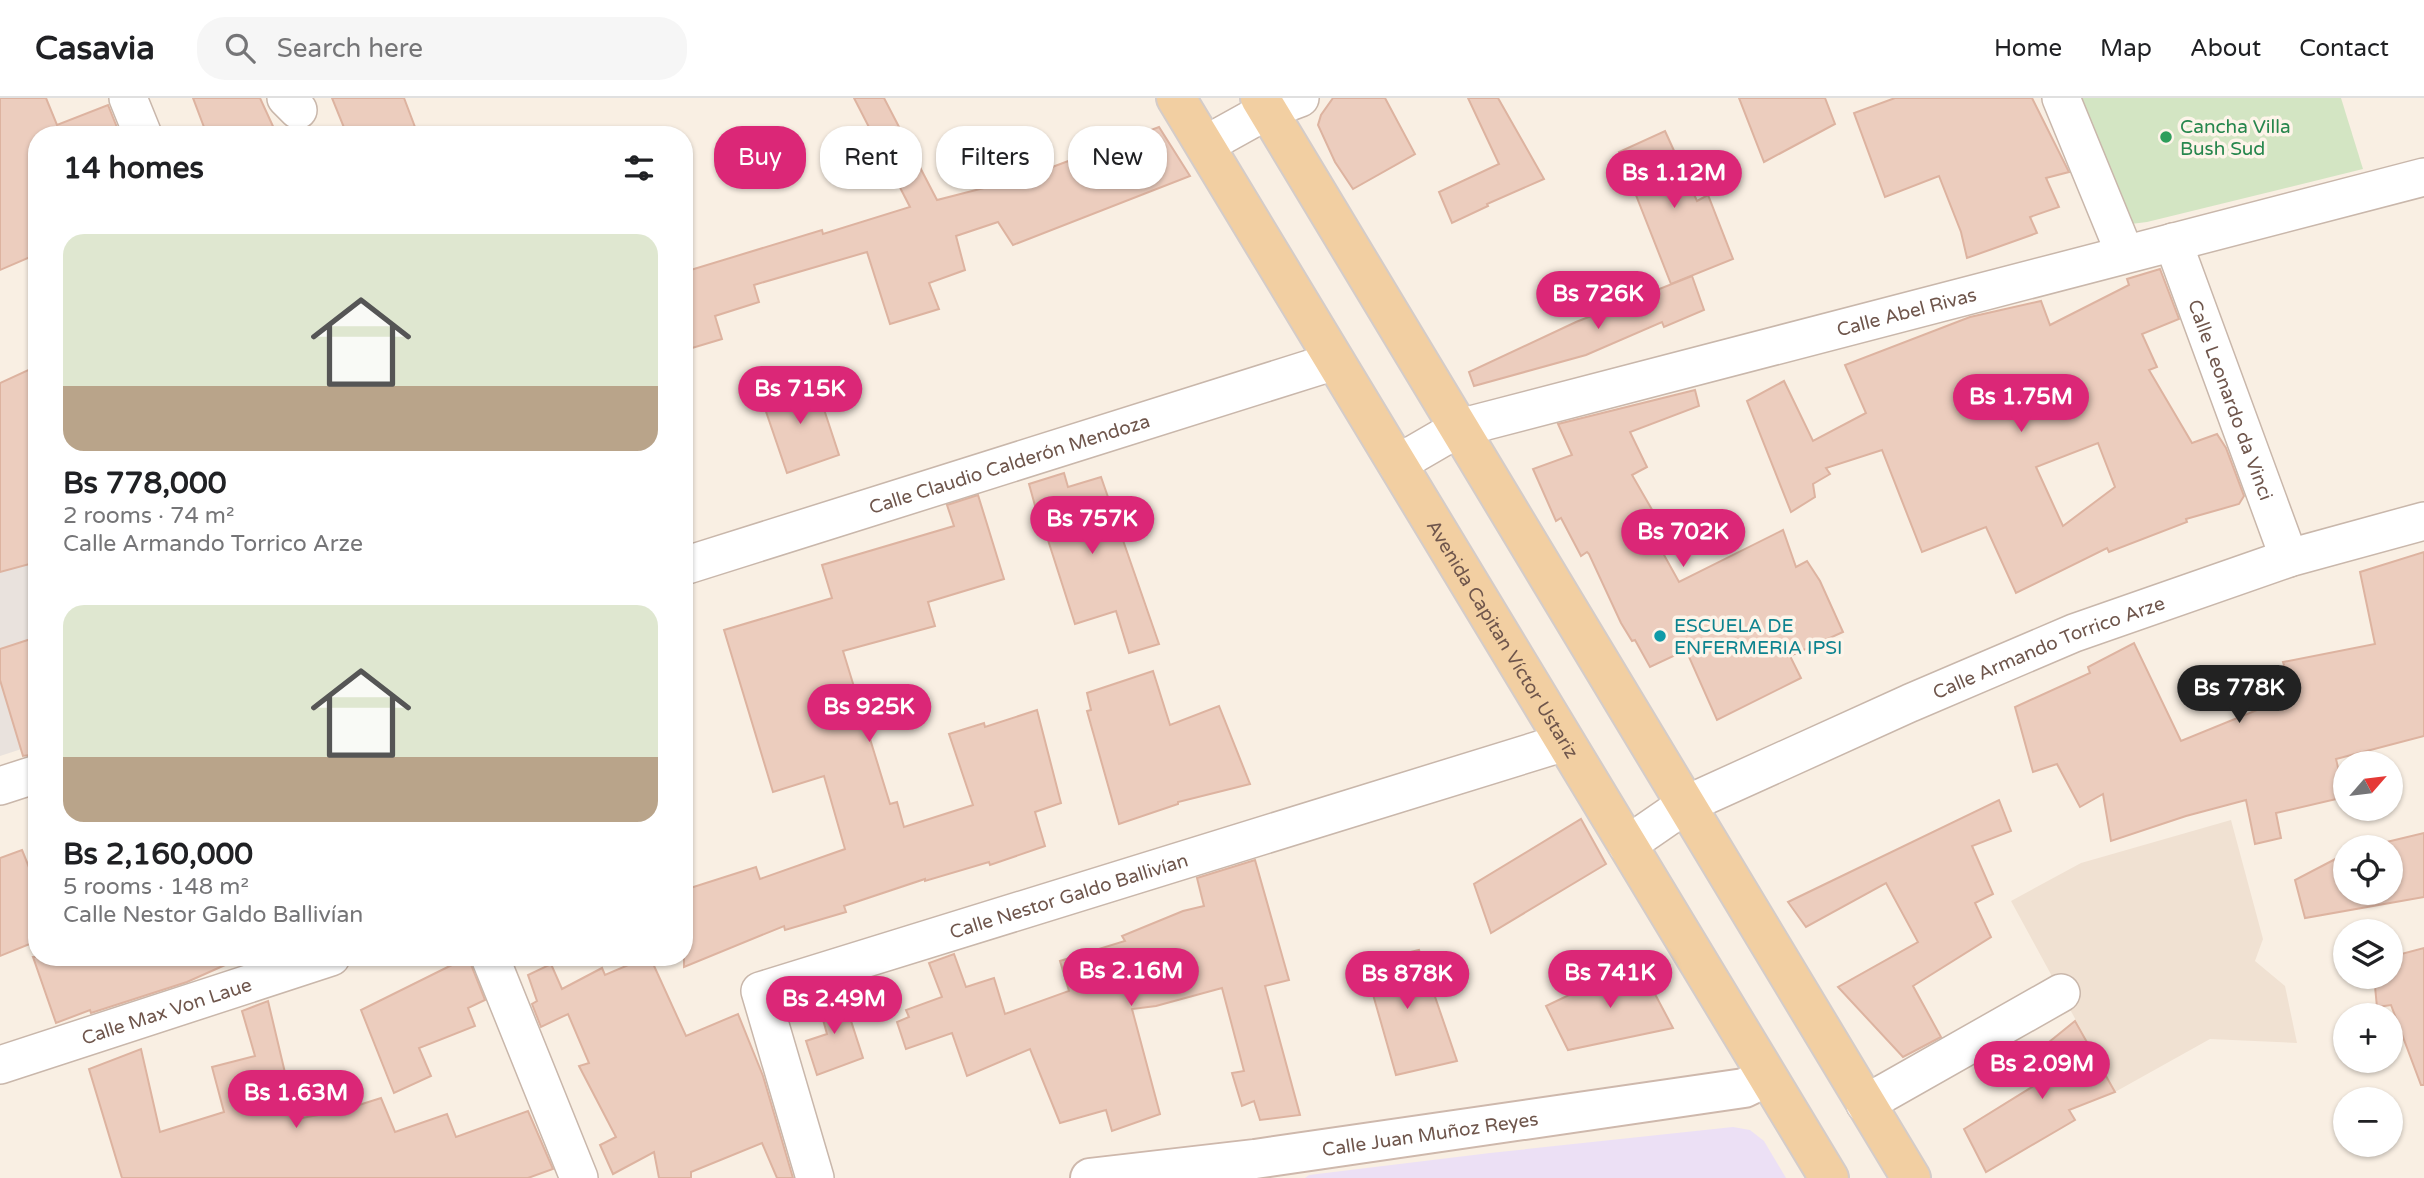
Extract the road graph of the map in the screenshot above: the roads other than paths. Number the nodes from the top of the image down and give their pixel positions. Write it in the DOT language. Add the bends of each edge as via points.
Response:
graph roads {
  1 [pos="128,98"];
  2 [pos="1176,98"];
  3 [pos="2061,98"];
  4 [pos="1276,102"];
  5 [pos="139,126"];
  6 [pos="1205,145"];
  7 [pos="2424,177"];
  8 [pos="2173,242"];
  9 [pos="2124,254"];
  10 [pos="1335,361"];
  11 [pos="1459,428"];
  12 [pos="1397,464"];
  13 [pos="2424,521"];
  14 [pos="2289,558"];
  15 [pos="693,563"];
  16 [pos="1565,742"];
  17 [pos="28,777"];
  18 [pos="0,786"];
  19 [pos="1685,806"];
  20 [pos="1627,845"];
  21 [pos="303,966"];
  22 [pos="494,966"];
  23 [pos="2061,993"];
  24 [pos="0,1065"];
  25 [pos="1767,1077"];
  26 [pos="1865,1104"];
  27 [pos="579,1178"];
  28 [pos="815,1178"];
  29 [pos="1090,1178"];
  30 [pos="1829,1178"];
  31 [pos="1911,1178"];
  1 -- 5 [label="street"];
  2 -- 6 [label="main road, Avenida Capitan Víctor Ustariz"];
  3 -- 9 [label="street"];
  4 -- 6 [label="street"];
  4 -- 11 [label="main road"];
  6 -- 10 [label="main road, Avenida Capitan Víctor Ustariz"];
  7 -- 8 [label="street, Calle Abel Rivas"];
  8 -- 9 [label="street, Calle Abel Rivas"];
  8 -- 14 [label="street, Calle Leonardo da Vinci"];
  9 -- 11 [label="street, Calle Abel Rivas"];
  10 -- 12 [label="main road, Avenida Capitan Víctor Ustariz"];
  10 -- 15 [label="street, Calle Claudio Calderón Mendoza"];
  11 -- 12 [label="street, Calle Abel Rivas"];
  11 -- 19 [label="main road"];
  12 -- 16 [label="main road, Avenida Capitan Víctor Ustariz"];
  13 -- 14 [label="street, Calle Armando Torrico Arze"];
  14 -- 19 [label="street, Calle Armando Torrico Arze" via="2074,633"];
  16 -- 20 [label="main road, Avenida Capitan Víctor Ustariz"];
  16 -- 28 [label="street, Calle Nestor Galdo Ballivían" via="760,991"];
  17 -- 18 [label="street"];
  19 -- 20 [label="street, Calle Armando Torrico Arze"];
  19 -- 26 [label="main road"];
  20 -- 25 [label="main road, Avenida Capitan Víctor Ustariz"];
  21 -- 24 [label="street, Calle Max Von Laue"];
  22 -- 27 [label="street"];
  23 -- 26 [label="street"];
  25 -- 29 [label="street, Calle Juan Muñoz Reyes" via="1744,1088 1255,1159"];
  25 -- 30 [label="main road, Avenida Capitan Víctor Ustariz"];
  26 -- 31 [label="main road"];
}
